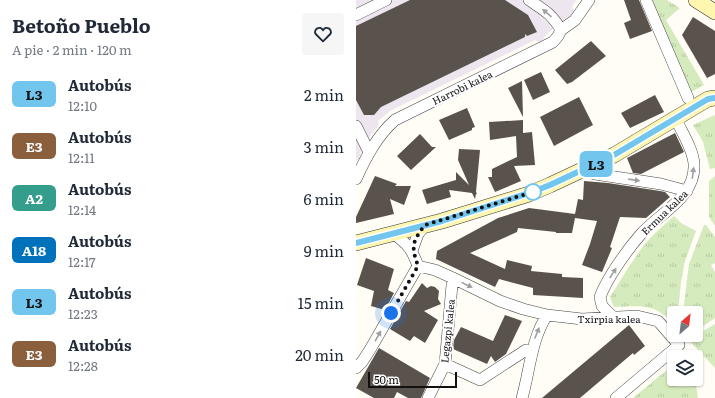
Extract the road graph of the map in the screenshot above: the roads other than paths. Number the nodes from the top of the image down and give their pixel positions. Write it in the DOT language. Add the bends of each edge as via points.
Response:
graph roads {
  1 [pos="386,0"];
  2 [pos="530,0"];
  3 [pos="588,0"];
  4 [pos="646,0"];
  5 [pos="696,0"];
  6 [pos="715,12"];
  7 [pos="356,15"];
  8 [pos="561,30"];
  9 [pos="688,98"];
  10 [pos="715,98"];
  11 [pos="676,119"];
  12 [pos="356,126"];
  13 [pos="369,152"];
  14 [pos="582,171"];
  15 [pos="356,179"];
  16 [pos="687,191"];
  17 [pos="425,225"];
  18 [pos="392,233"];
  19 [pos="356,243"];
  20 [pos="412,251"];
  21 [pos="418,266"];
  22 [pos="452,285"];
  23 [pos="600,298"];
  24 [pos="547,315"];
  25 [pos="613,317"];
  26 [pos="582,319"];
  27 [pos="526,350"];
  28 [pos="445,364"];
  29 [pos="356,368"];
  30 [pos="428,398"];
  31 [pos="522,398"];
  32 [pos="616,398"];
  1 -- 7 [label="street"];
  8 -- 2 [label="street, one-way" via="554,18"];
  3 -- 8 [label="street, Harrobi kalea" via="575,20"];
  4 -- 9 [label="street"];
  5 -- 6 [label="main road"];
  8 -- 13 [label="street, Harrobi kalea" via="558,36 544,47 395,120 379,136"];
  10 -- 11 [label="main road" via="708,99"];
  11 -- 14 [label="main road"];
  16 -- 11 [label="street, Ermua kalea, one-way" via="693,178 693,155"];
  12 -- 13 [label="street"];
  13 -- 15 [label="street, Harrobi kalea"];
  14 -- 16 [label="street, one-way" via="661,184"];
  14 -- 17 [label="main road" via="532,192"];
  23 -- 16 [label="street, Ermua kalea, one-way" via="635,241"];
  17 -- 18 [label="main road"];
  17 -- 20 [label="street" via="418,234"];
  18 -- 19 [label="main road"];
  18 -- 20 [label="street"];
  20 -- 21 [label="street"];
  21 -- 24 [label="street, Txirpia kalea, one-way" via="447,275 500,301"];
  29 -- 21 [label="street, one-way" via="371,348"];
  22 -- 28 [label="street, Legazpi kalea"];
  23 -- 25 [label="street" via="602,306"];
  23 -- 26 [label="street, Ermua kalea"];
  24 -- 26 [label="street, Txirpia kalea"];
  31 -- 24 [label="street, one-way" via="535,339"];
  25 -- 26 [label="street, Txirpia kalea"];
  25 -- 32 [label="street, Txirpia kalea" via="637,316 658,321 679,345"];
  27 -- 28 [label="street" via="480,380"];
  28 -- 30 [label="street, Legazpi kalea"];
}
